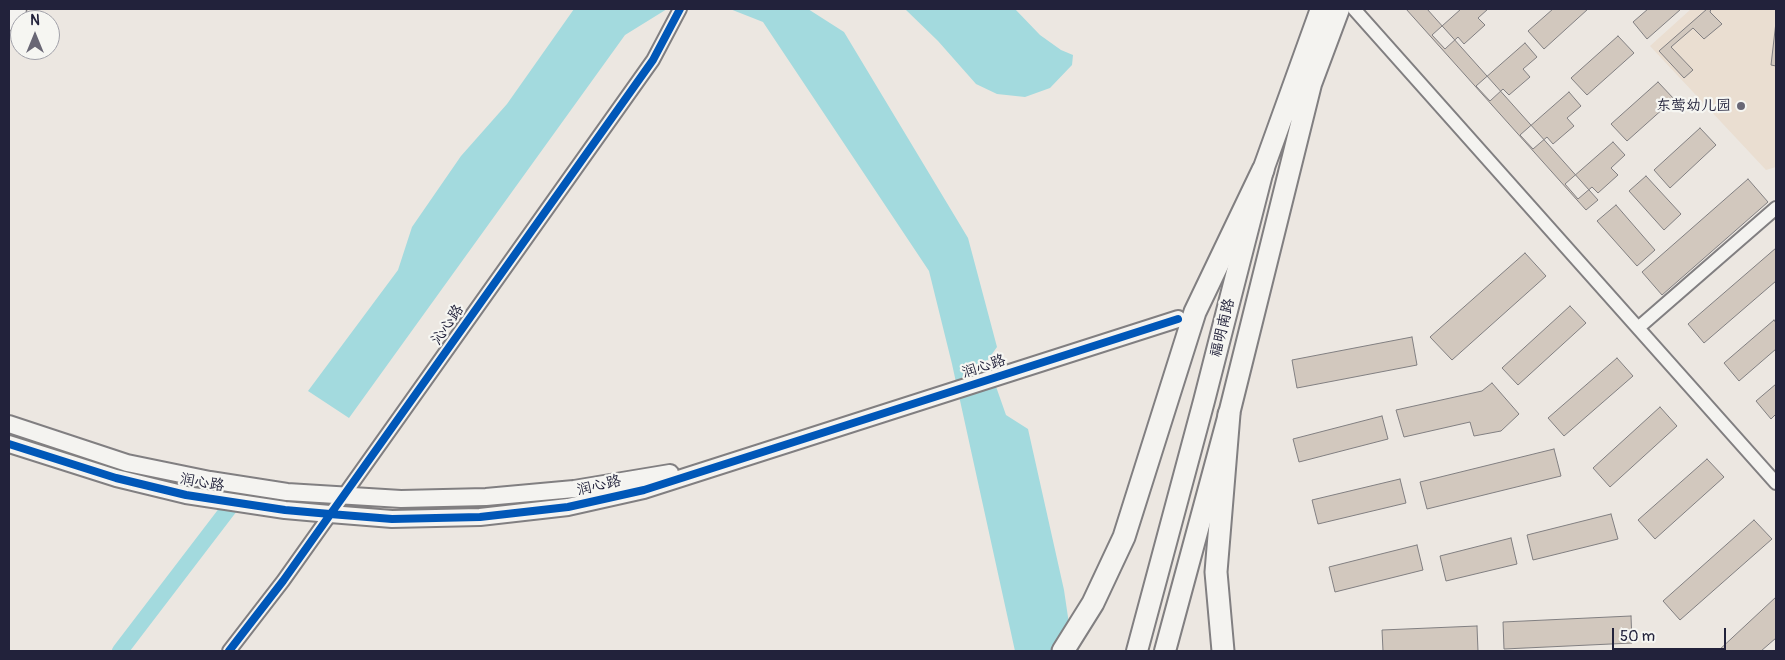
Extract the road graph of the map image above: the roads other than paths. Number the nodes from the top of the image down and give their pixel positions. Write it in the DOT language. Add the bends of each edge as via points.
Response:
graph roads {
  1 [pos="17,9"];
  2 [pos="680,9"];
  3 [pos="1321,9"];
  4 [pos="1340,9"];
  5 [pos="1360,11"];
  6 [pos="9,21"];
  7 [pos="1263,170"];
  8 [pos="1776,208"];
  9 [pos="1178,319"];
  10 [pos="1638,328"];
  11 [pos="1229,414"];
  12 [pos="9,424"];
  13 [pos="9,444"];
  14 [pos="714,467"];
  15 [pos="1776,483"];
  16 [pos="343,496"];
  17 [pos="330,514"];
  18 [pos="1093,603"];
  19 [pos="229,651"];
  20 [pos="1052,651"];
  21 [pos="1063,651"];
  22 [pos="1137,651"];
  23 [pos="1165,651"];
  24 [pos="1223,651"];
  1 -- 6 [label="main road"];
  2 -- 16 [label="street, 沁心路" via="653,60"];
  3 -- 7 [label="main road, 福明南路"];
  4 -- 11 [label="main road, 福明南路" via="1311,84"];
  5 -- 10 [label="street"];
  7 -- 18 [label="highway" via="1195,312 1124,537"];
  7 -- 22 [label="main road, 福明南路"];
  8 -- 10 [label="street"];
  9 -- 14 [label="street, 润心路"];
  10 -- 15 [label="street"];
  11 -- 23 [label="main road, 福明南路"];
  11 -- 24 [label="highway" via="1216,572"];
  12 -- 16 [label="street, 润心路" via="127,463 287,492"];
  13 -- 17 [label="street, 润心路" via="116,478 186,495"];
  14 -- 16 [label="street, 润心路" via="574,489 486,497 402,499"];
  14 -- 17 [label="street, 润心路" via="644,490 568,508 480,517 392,519"];
  16 -- 17 [label="street, 沁心路"];
  17 -- 19 [label="street, 沁心路"];
  18 -- 20 [label="highway"];
  18 -- 21 [label="highway"];
}
